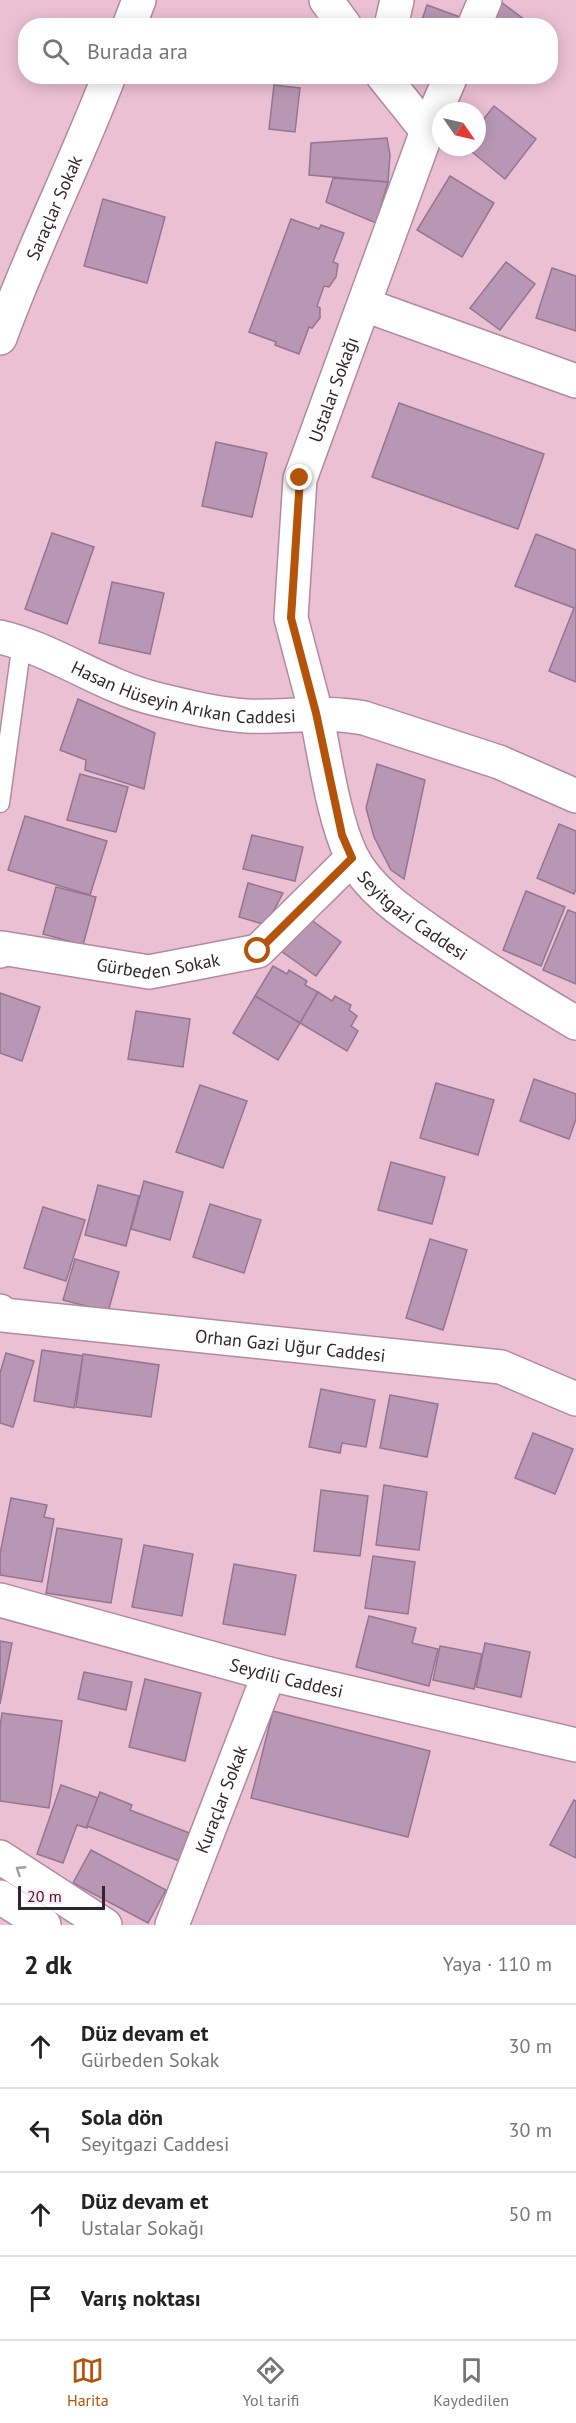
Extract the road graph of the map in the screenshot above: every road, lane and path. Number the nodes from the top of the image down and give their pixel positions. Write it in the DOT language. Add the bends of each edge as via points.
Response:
graph roads {
  1 [pos="139,0"];
  2 [pos="326,0"];
  3 [pos="398,0"];
  4 [pos="485,0"];
  5 [pos="132,18"];
  6 [pos="339,18"];
  7 [pos="393,18"];
  8 [pos="477,18"];
  9 [pos="106,84"];
  10 [pos="390,84"];
  11 [pos="449,84"];
  12 [pos="428,131"];
  13 [pos="365,305"];
  14 [pos="0,338"];
  15 [pos="576,381"];
  16 [pos="11,640"];
  17 [pos="316,713"];
  18 [pos="576,796"];
  19 [pos="0,803"];
  20 [pos="352,858"];
  21 [pos="0,945"];
  22 [pos="576,1023"];
  23 [pos="0,1311"];
  24 [pos="576,1400"];
  25 [pos="0,1600"];
  26 [pos="269,1674"];
  27 [pos="576,1745"];
  28 [pos="0,1857"];
  29 [pos="0,1897"];
  30 [pos="44,1925"];
  31 [pos="105,1925"];
  32 [pos="172,1925"];
  1 -- 5 [label="street"];
  2 -- 6 [label="street"];
  3 -- 7 [label="street"];
  4 -- 8 [label="street"];
  9 -- 14 [label="street, Saraçlar Sokak"];
  10 -- 12 [label="street"];
  11 -- 12 [label="street, Ustalar Sokağı"];
  12 -- 13 [label="street, Ustalar Sokağı"];
  13 -- 15 [label="street"];
  13 -- 17 [label="street, Ustalar Sokağı" via="300,478 291,618"];
  16 -- 17 [label="street, Hasan Hüseyin Arıkan Caddesi" via="153,698 246,716"];
  16 -- 19 [label="lane"];
  17 -- 18 [label="street, Hasan Hüseyin Arıkan Caddesi" via="344,714 404,729 499,762"];
  17 -- 20 [label="street, Seyitgazi Caddesi" via="342,835"];
  20 -- 21 [label="street, Gürbeden Sokak" via="258,951 149,972"];
  20 -- 22 [label="street, Seyitgazi Caddesi" via="373,886 402,912"];
  23 -- 24 [label="street, Orhan Gazi Uğur Caddesi" via="3,1315 501,1367"];
  25 -- 26 [label="street, Seydili Caddesi"];
  26 -- 27 [label="street, Seydili Caddesi"];
  26 -- 32 [label="street, Kuraçlar Sokak"];
  31 -- 28 [label="street, one-way"];
  29 -- 30 [label="street"];
}
